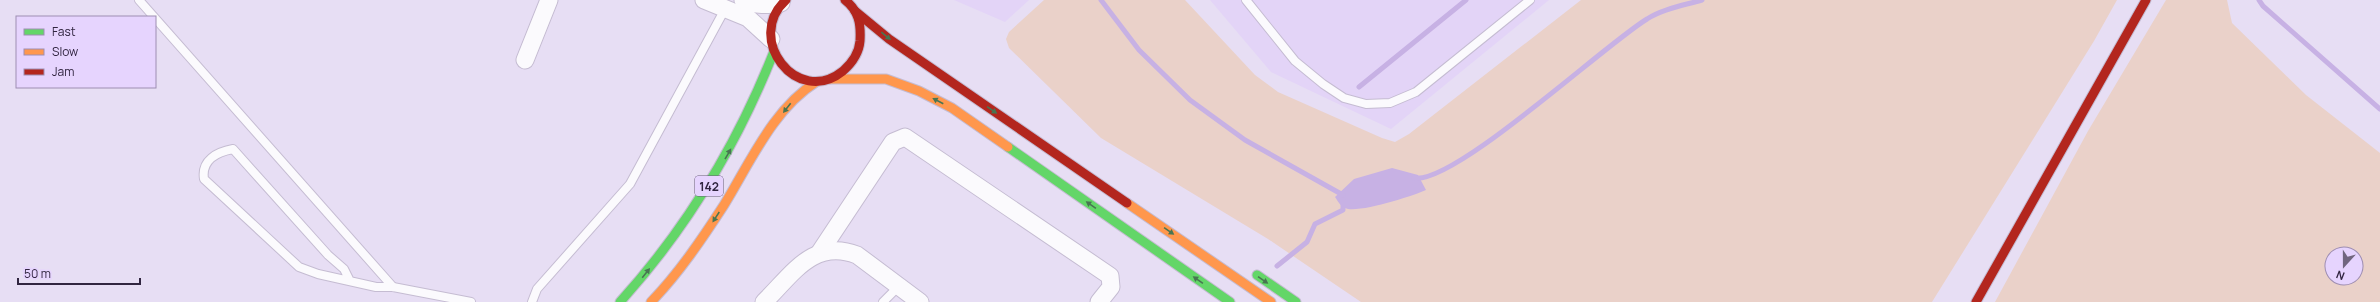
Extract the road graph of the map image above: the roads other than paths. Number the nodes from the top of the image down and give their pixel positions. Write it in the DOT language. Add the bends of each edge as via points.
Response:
graph roads {
  1 [pos="139,0"];
  2 [pos="549,0"];
  3 [pos="704,0"];
  4 [pos="743,0"];
  5 [pos="1246,0"];
  6 [pos="1530,0"];
  7 [pos="2146,0"];
  8 [pos="784,1"];
  9 [pos="847,1"];
  10 [pos="725,9"];
  11 [pos="855,11"];
  12 [pos="153,16"];
  13 [pos="156,19"];
  14 [pos="772,46"];
  15 [pos="525,60"];
  16 [pos="830,79"];
  17 [pos="816,82"];
  18 [pos="1109,190"];
  19 [pos="1178,226"];
  20 [pos="820,252"];
  21 [pos="1249,270"];
  22 [pos="350,281"];
  23 [pos="899,286"];
  24 [pos="394,287"];
  25 [pos="471,302"];
  26 [pos="532,302"];
  27 [pos="620,302"];
  28 [pos="651,302"];
  29 [pos="764,302"];
  30 [pos="882,302"];
  31 [pos="920,302"];
  32 [pos="1099,302"];
  33 [pos="1230,302"];
  34 [pos="1270,302"];
  35 [pos="1296,302"];
  36 [pos="1976,302"];
  1 -- 12 [label="lane"];
  2 -- 15 [label="street"];
  3 -- 10 [label="street"];
  4 -- 8 [label="street" via="751,4 765,5"];
  5 -- 6 [label="lane" via="1295,61 1344,98 1366,104 1390,103 1416,92"];
  7 -- 36 [label="main road"];
  8 -- 14 [label="main road, 142" via="772,20"];
  9 -- 11 [label="main road, 142"];
  10 -- 14 [label="street" via="748,18"];
  10 -- 26 [label="lane" via="630,184 537,289"];
  11 -- 16 [label="main road, 142" via="861,24 859,52 852,64"];
  11 -- 18 [label="main road, one-way" via="890,40"];
  13 -- 24 [label="lane"];
  14 -- 17 [label="main road, 142" via="780,65 790,74"];
  27 -- 14 [label="main road, 142, one-way" via="660,256 697,207 748,116"];
  16 -- 17 [label="main road, 142"];
  33 -- 16 [label="main road, one-way" via="952,108 919,91 886,79"];
  17 -- 28 [label="main road, 142, one-way" via="791,103 769,131 715,220"];
  18 -- 19 [label="main road"];
  18 -- 34 [label="main road, one-way"];
  20 -- 23 [label="street" via="845,250 857,255"];
  20 -- 29 [label="street" via="807,259"];
  20 -- 32 [label="street" via="893,142 905,137 1110,276 1111,287"];
  21 -- 35 [label="main road, one-way"];
  22 -- 22 [label="lane" via="344,269 328,255 232,149 222,151 209,159 202,171 204,179 300,267"];
  22 -- 24 [label="lane" via="376,287"];
  23 -- 30 [label="lane"];
  23 -- 31 [label="street"];
  24 -- 25 [label="lane"];
}
